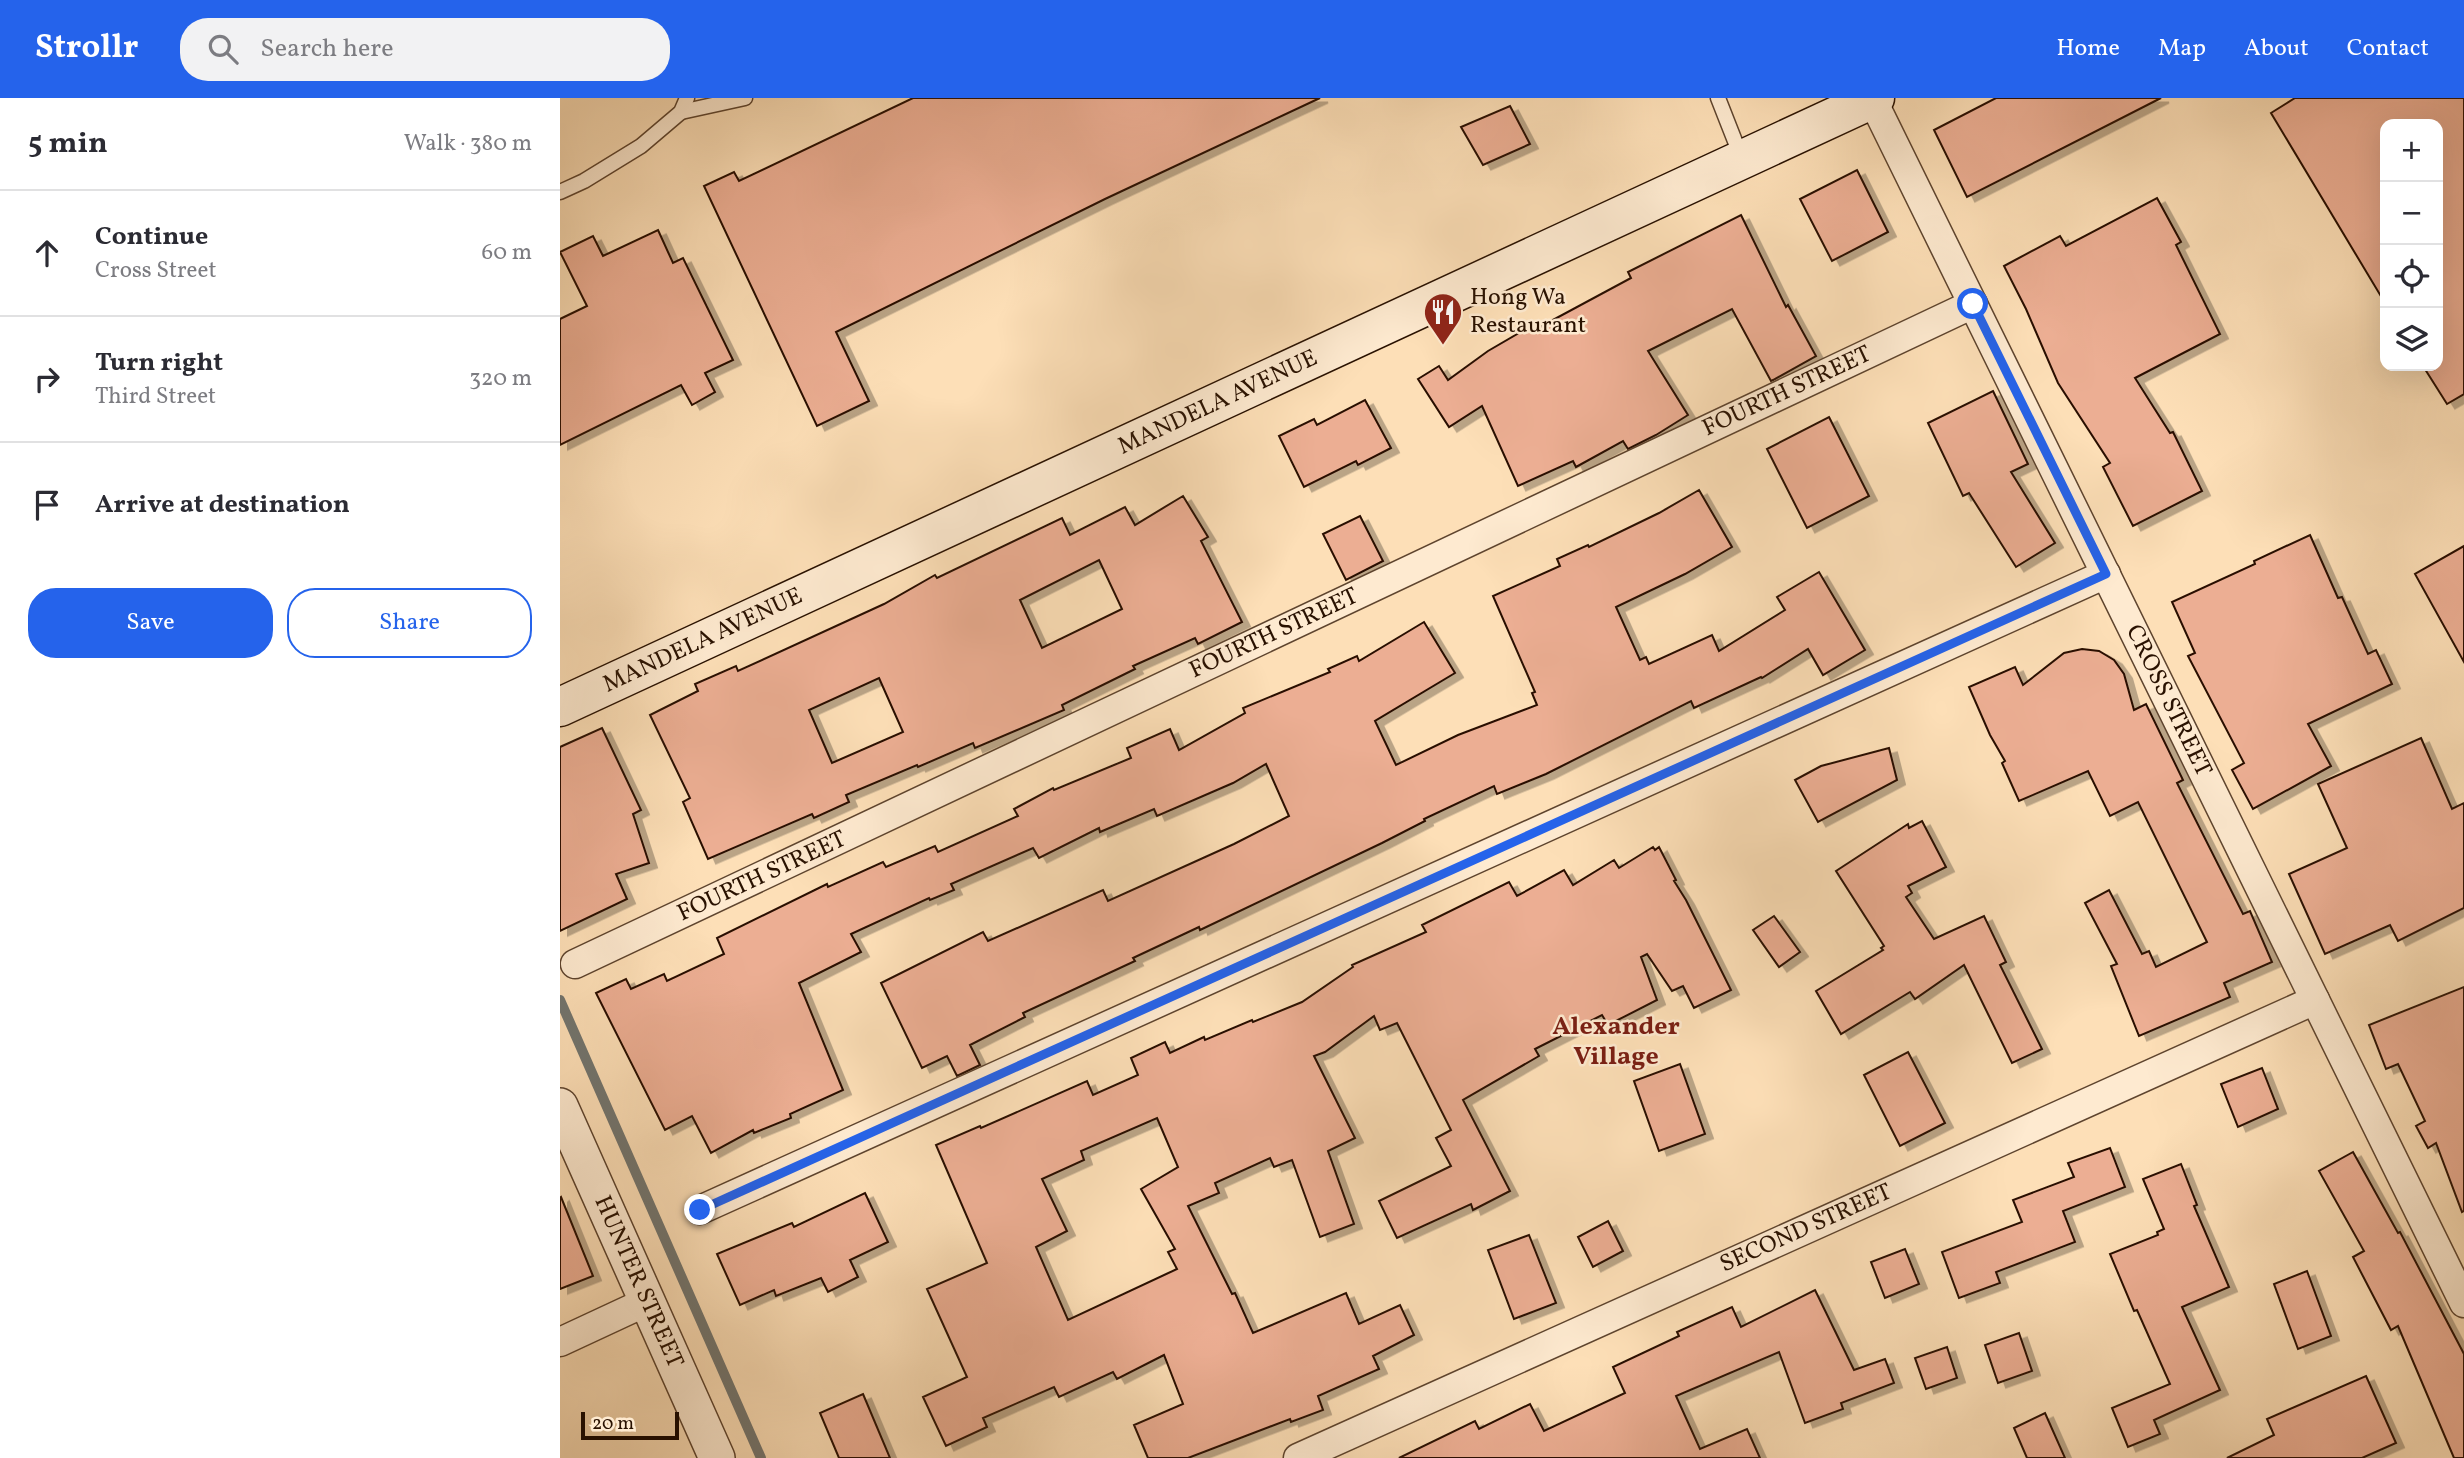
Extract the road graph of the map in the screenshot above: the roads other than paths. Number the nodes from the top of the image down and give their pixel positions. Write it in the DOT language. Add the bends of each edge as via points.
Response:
graph roads {
  1 [pos="687,98"];
  2 [pos="745,98"];
  3 [pos="1718,98"];
  4 [pos="1874,99"];
  5 [pos="681,112"];
  6 [pos="1743,161"];
  7 [pos="560,192"];
  8 [pos="1973,304"];
  9 [pos="2106,574"];
  10 [pos="560,707"];
  11 [pos="575,964"];
  12 [pos="2315,1000"];
  13 [pos="560,1106"];
  14 [pos="700,1210"];
  15 [pos="646,1302"];
  16 [pos="2464,1303"];
  17 [pos="560,1342"];
  18 [pos="717,1458"];
  19 [pos="1298,1458"];
  1 -- 5 [label="lane"];
  2 -- 5 [label="lane"];
  3 -- 6 [label="lane"];
  4 -- 6 [label="main road, MANDELA AVENUE"];
  4 -- 8 [label="street, CROSS STREET"];
  5 -- 7 [label="lane" via="641,146"];
  6 -- 10 [label="main road, MANDELA AVENUE"];
  8 -- 9 [label="street, CROSS STREET"];
  8 -- 11 [label="street, FOURTH STREET"];
  9 -- 12 [label="street, CROSS STREET"];
  9 -- 14 [label="street"];
  12 -- 16 [label="street, CROSS STREET"];
  12 -- 19 [label="street, SECOND STREET"];
  13 -- 15 [label="street, HUNTER STREET"];
  15 -- 17 [label="street"];
  15 -- 18 [label="street, HUNTER STREET"];
}
